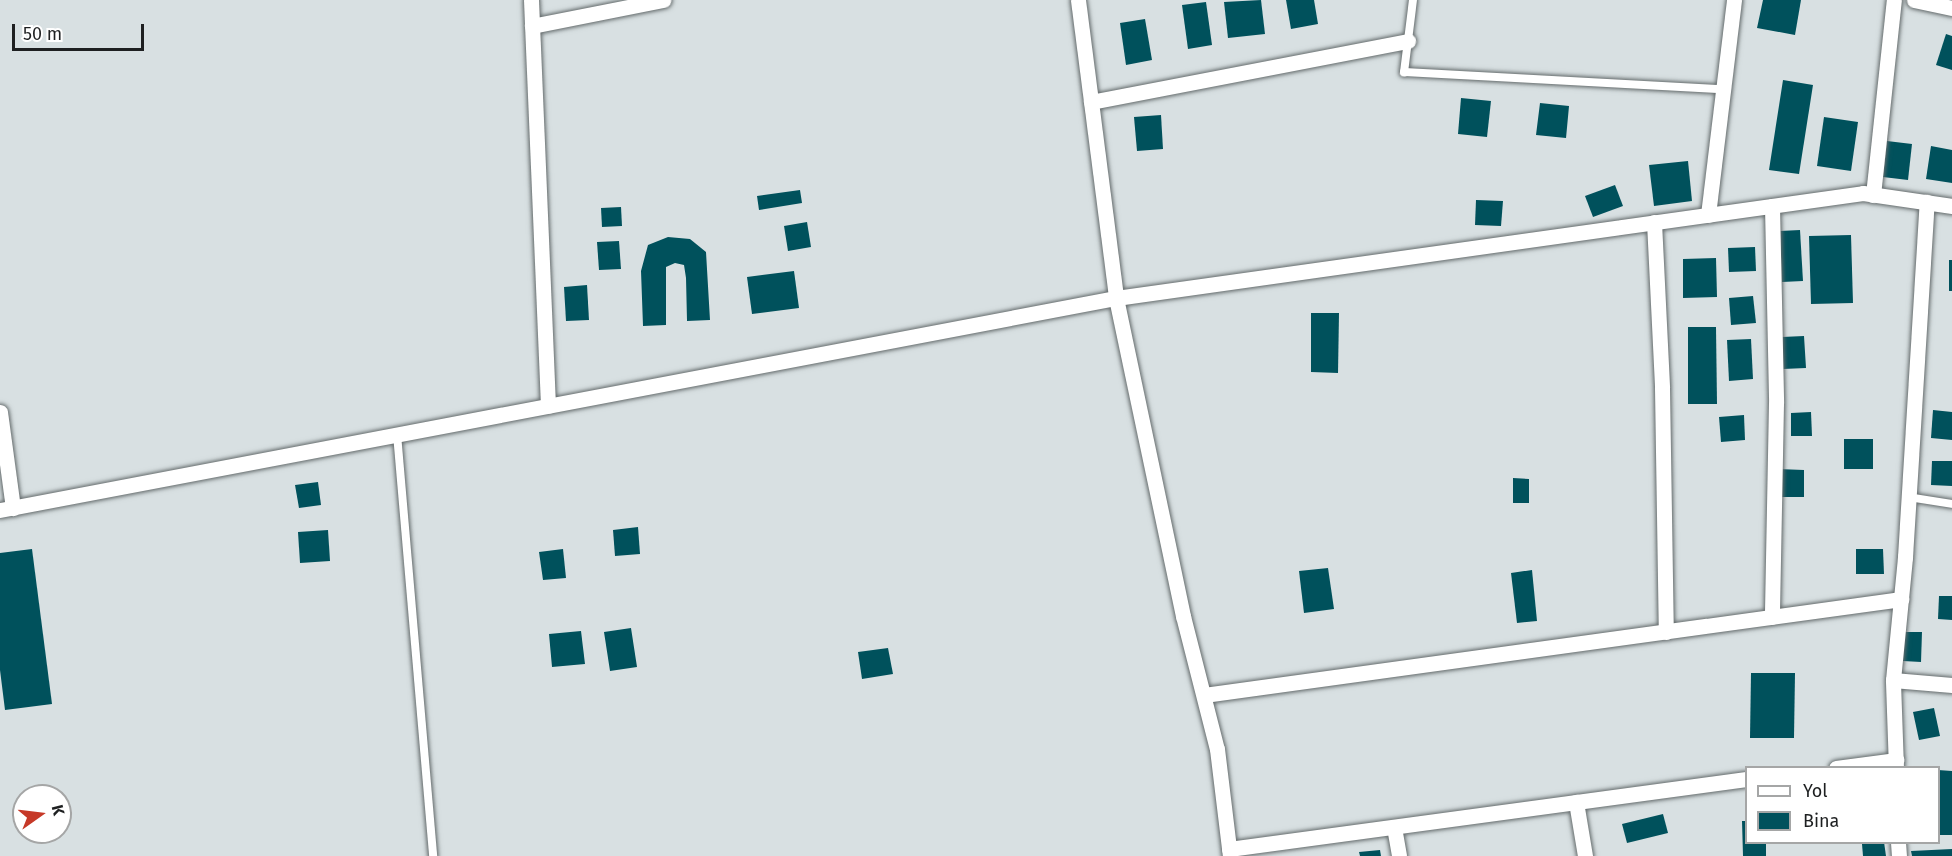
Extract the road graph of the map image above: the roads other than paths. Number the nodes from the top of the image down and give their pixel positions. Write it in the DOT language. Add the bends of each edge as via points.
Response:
graph roads {
  1 [pos="531,0"];
  2 [pos="663,0"];
  3 [pos="1078,0"];
  4 [pos="1413,0"];
  5 [pos="1734,0"];
  6 [pos="1894,0"];
  7 [pos="1914,0"];
  8 [pos="1952,8"];
  9 [pos="532,26"];
  10 [pos="1408,41"];
  11 [pos="1723,90"];
  12 [pos="1091,102"];
  13 [pos="1873,195"];
  14 [pos="1927,202"];
  15 [pos="1772,206"];
  16 [pos="1952,206"];
  17 [pos="1707,215"];
  18 [pos="1654,222"];
  19 [pos="1116,298"];
  20 [pos="548,406"];
  21 [pos="0,412"];
  22 [pos="397,435"];
  23 [pos="1908,497"];
  24 [pos="1952,504"];
  25 [pos="7,509"];
  26 [pos="1901,599"];
  27 [pos="1772,617"];
  28 [pos="1665,632"];
  29 [pos="1893,680"];
  30 [pos="1952,685"];
  31 [pos="1204,695"];
  32 [pos="1896,764"];
  33 [pos="1866,766"];
  34 [pos="1745,779"];
  35 [pos="1576,802"];
  36 [pos="1394,827"];
  37 [pos="1229,853"];
  38 [pos="433,856"];
  39 [pos="1399,856"];
  40 [pos="1585,856"];
  1 -- 9 [label="street"];
  2 -- 9 [label="street"];
  3 -- 12 [label="street"];
  4 -- 10 [label="lane"];
  5 -- 11 [label="street"];
  6 -- 13 [label="street"];
  7 -- 8 [label="street"];
  9 -- 20 [label="street"];
  10 -- 11 [label="lane" via="1404,72"];
  10 -- 12 [label="street"];
  11 -- 17 [label="street"];
  12 -- 19 [label="street"];
  13 -- 14 [label="street"];
  13 -- 15 [label="street"];
  14 -- 16 [label="street"];
  14 -- 23 [label="street"];
  15 -- 17 [label="street"];
  15 -- 27 [label="street" via="1776,404"];
  17 -- 18 [label="street"];
  18 -- 19 [label="street"];
  18 -- 28 [label="street" via="1662,388"];
  19 -- 20 [label="street"];
  19 -- 31 [label="street" via="1183,615"];
  20 -- 22 [label="street"];
  21 -- 25 [label="street"];
  22 -- 25 [label="street"];
  22 -- 38 [label="lane"];
  23 -- 24 [label="lane"];
  23 -- 26 [label="street"];
  26 -- 27 [label="street"];
  26 -- 29 [label="street"];
  27 -- 28 [label="street"];
  28 -- 31 [label="street"];
  29 -- 30 [label="street"];
  29 -- 32 [label="street"];
  31 -- 37 [label="street" via="1217,749"];
  32 -- 33 [label="street"];
  34 -- 35 [label="street"];
  35 -- 36 [label="street"];
  35 -- 40 [label="street"];
  36 -- 37 [label="street"];
  36 -- 39 [label="street"];
}
